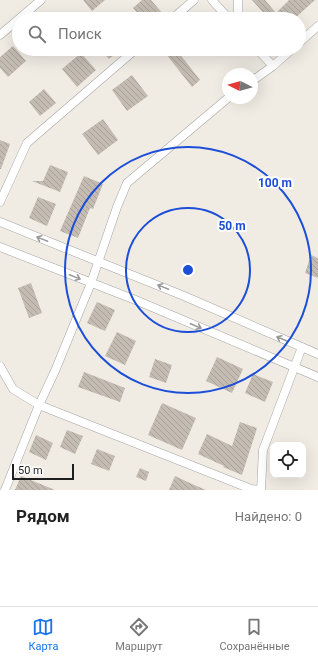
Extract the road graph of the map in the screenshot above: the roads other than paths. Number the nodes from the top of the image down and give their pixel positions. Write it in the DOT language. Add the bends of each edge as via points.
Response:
graph roads {
  1 [pos="41,0"];
  2 [pos="194,0"];
  3 [pos="212,0"];
  4 [pos="238,0"];
  5 [pos="27,12"];
  6 [pos="180,12"];
  7 [pos="223,12"];
  8 [pos="238,12"];
  9 [pos="12,25"];
  10 [pos="318,26"];
  11 [pos="0,35"];
  12 [pos="306,37"];
  13 [pos="128,56"];
  14 [pos="264,56"];
  15 [pos="284,56"];
  16 [pos="273,66"];
  17 [pos="258,77"];
  18 [pos="222,103"];
  19 [pos="0,202"];
  20 [pos="0,222"];
  21 [pos="0,247"];
  22 [pos="99,261"];
  23 [pos="92,283"];
  24 [pos="302,347"];
  25 [pos="318,354"];
  26 [pos="0,366"];
  27 [pos="294,367"];
  28 [pos="318,377"];
  29 [pos="40,405"];
  30 [pos="6,490"];
  31 [pos="260,490"];
  1 -- 5 [label="street"];
  2 -- 6 [label="street"];
  3 -- 7 [label="street"];
  4 -- 8 [label="street"];
  9 -- 11 [label="street"];
  10 -- 12 [label="street"];
  13 -- 19 [label="street" via="27,143"];
  14 -- 16 [label="street"];
  15 -- 16 [label="street"];
  16 -- 17 [label="street"];
  18 -- 22 [label="street" via="127,183"];
  22 -- 20 [label="street, one-way"];
  21 -- 23 [label="street, one-way"];
  22 -- 23 [label="street"];
  24 -- 22 [label="street, one-way"];
  23 -- 27 [label="street, one-way"];
  23 -- 29 [label="street"];
  24 -- 25 [label="street"];
  24 -- 27 [label="street"];
  26 -- 29 [label="street" via="13,389"];
  27 -- 28 [label="street"];
  27 -- 31 [label="street" via="263,450"];
  29 -- 30 [label="street"];
  29 -- 31 [label="street" via="251,489"];
}
